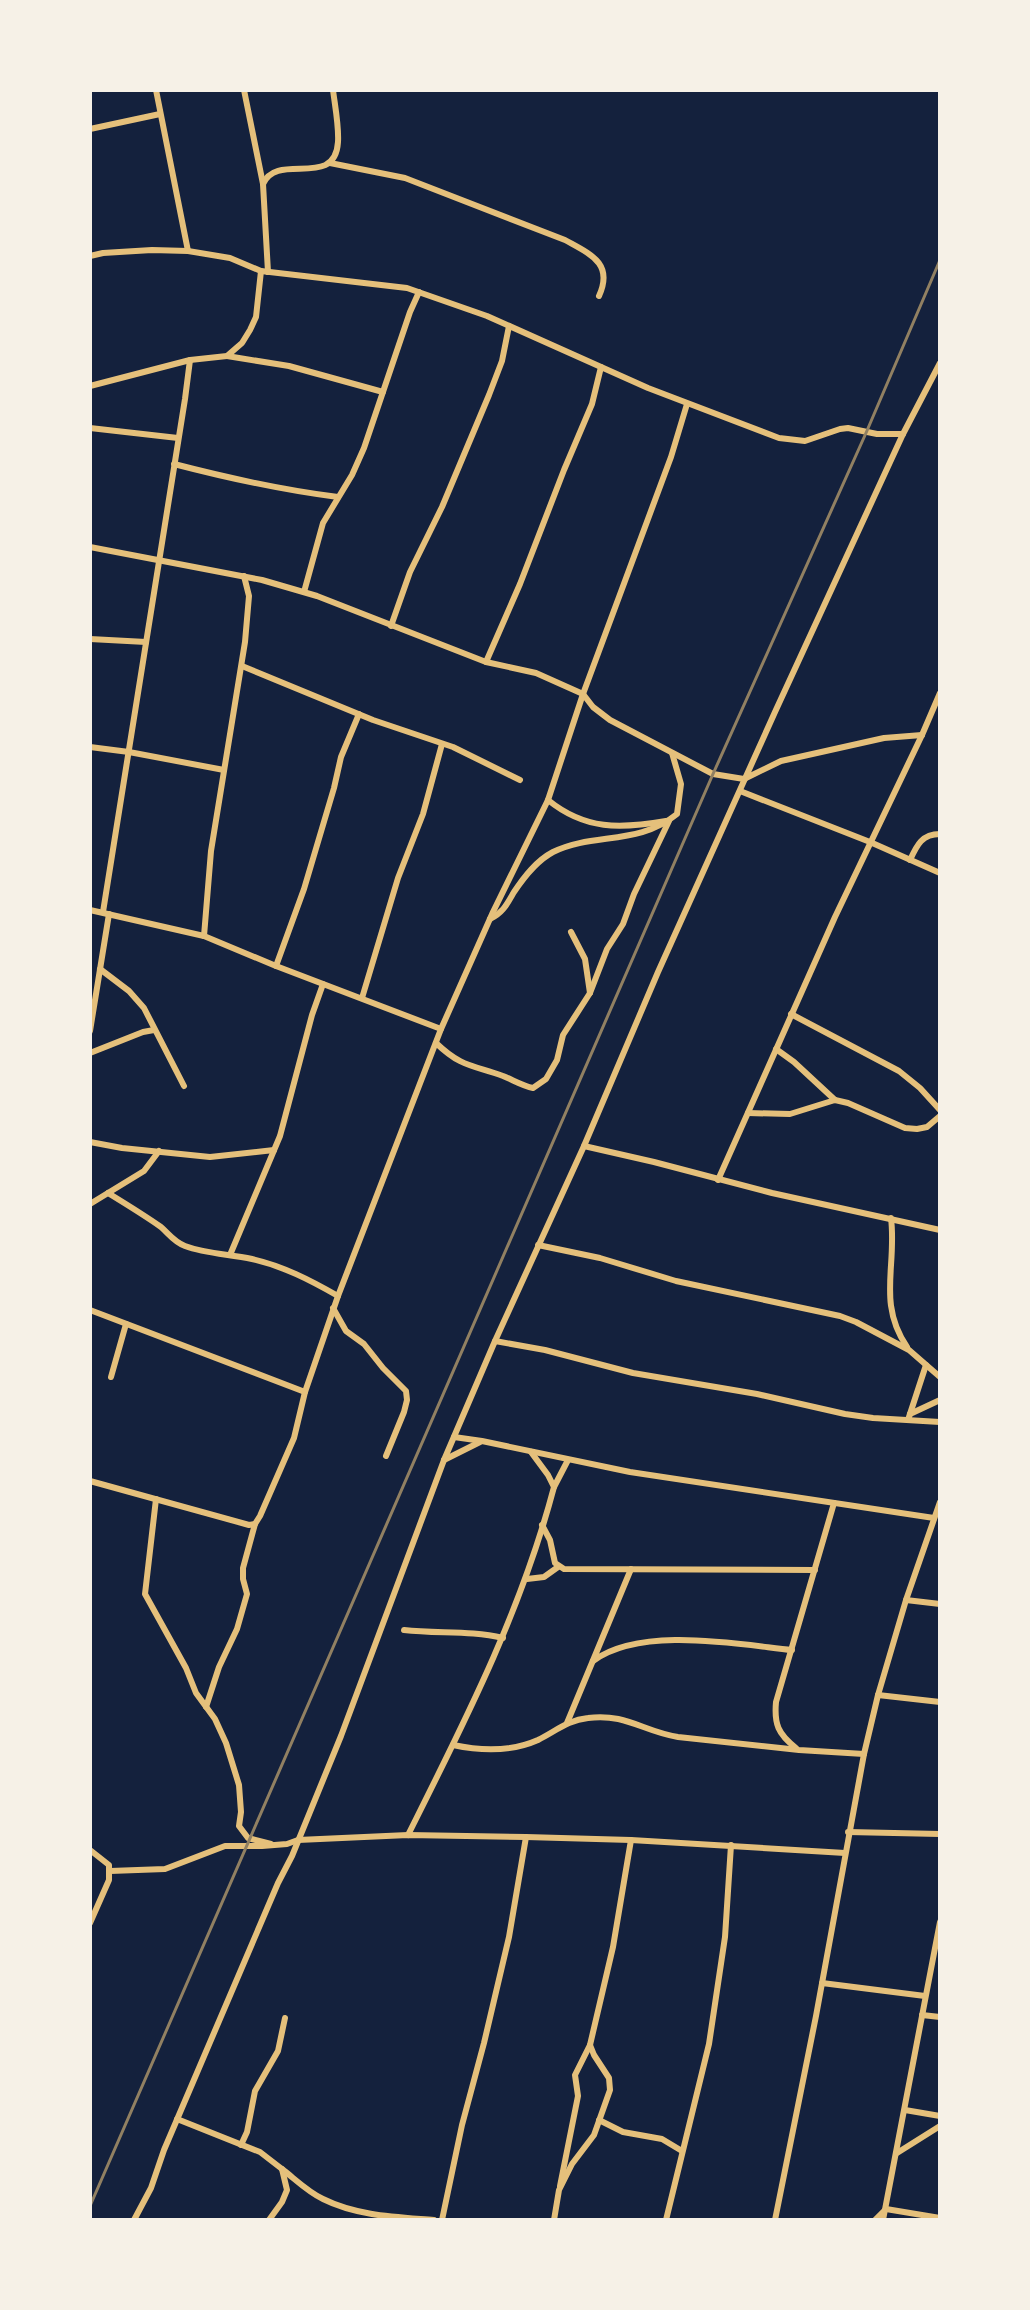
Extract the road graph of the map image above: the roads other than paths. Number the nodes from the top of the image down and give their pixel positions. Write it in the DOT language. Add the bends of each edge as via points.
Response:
graph roads {
  1 [pos="156,90"];
  2 [pos="244,90"];
  3 [pos="333,90"];
  4 [pos="160,114"];
  5 [pos="90,129"];
  6 [pos="330,163"];
  7 [pos="263,184"];
  8 [pos="188,251"];
  9 [pos="90,256"];
  10 [pos="265,271"];
  11 [pos="419,292"];
  12 [pos="599,296"];
  13 [pos="509,326"];
  14 [pos="227,356"];
  15 [pos="190,360"];
  16 [pos="940,363"];
  17 [pos="601,367"];
  18 [pos="90,386"];
  19 [pos="383,392"];
  20 [pos="687,404"];
  21 [pos="90,428"];
  22 [pos="903,434"];
  23 [pos="178,438"];
  24 [pos="174,464"];
  25 [pos="338,497"];
  26 [pos="90,547"];
  27 [pos="159,561"];
  28 [pos="244,576"];
  29 [pos="304,592"];
  30 [pos="391,626"];
  31 [pos="90,639"];
  32 [pos="146,642"];
  33 [pos="486,662"];
  34 [pos="242,666"];
  35 [pos="940,693"];
  36 [pos="583,694"];
  37 [pos="359,714"];
  38 [pos="922,735"];
  39 [pos="442,744"];
  40 [pos="90,747"];
  41 [pos="129,752"];
  42 [pos="672,752"];
  43 [pos="224,770"];
  44 [pos="744,779"];
  45 [pos="520,780"];
  46 [pos="740,791"];
  47 [pos="548,800"];
  48 [pos="669,821"];
  49 [pos="940,834"];
  50 [pos="870,842"];
  51 [pos="910,860"];
  52 [pos="940,873"];
  53 [pos="90,910"];
  54 [pos="106,913"];
  55 [pos="490,919"];
  56 [pos="571,932"];
  57 [pos="204,936"];
  58 [pos="276,966"];
  59 [pos="100,969"];
  60 [pos="323,984"];
  61 [pos="590,993"];
  62 [pos="362,998"];
  63 [pos="791,1014"];
  64 [pos="441,1029"];
  65 [pos="154,1030"];
  66 [pos="90,1031"];
  67 [pos="436,1043"];
  68 [pos="776,1049"];
  69 [pos="90,1053"];
  70 [pos="184,1086"];
  71 [pos="835,1100"];
  72 [pos="748,1113"];
  73 [pos="940,1113"];
  74 [pos="90,1142"];
  75 [pos="584,1146"];
  76 [pos="274,1150"];
  77 [pos="159,1151"];
  78 [pos="718,1180"];
  79 [pos="108,1193"];
  80 [pos="90,1204"];
  81 [pos="891,1218"];
  82 [pos="940,1230"];
  83 [pos="538,1245"];
  84 [pos="230,1255"];
  85 [pos="338,1296"];
  86 [pos="333,1308"];
  87 [pos="90,1310"];
  88 [pos="126,1324"];
  89 [pos="495,1341"];
  90 [pos="909,1350"];
  91 [pos="926,1365"];
  92 [pos="111,1377"];
  93 [pos="940,1377"];
  94 [pos="305,1392"];
  95 [pos="940,1400"];
  96 [pos="909,1417"];
  97 [pos="940,1422"];
  98 [pos="454,1437"];
  99 [pos="482,1441"];
  100 [pos="531,1452"];
  101 [pos="386,1456"];
  102 [pos="444,1460"];
  103 [pos="568,1460"];
  104 [pos="90,1481"];
  105 [pos="554,1487"];
  106 [pos="156,1499"];
  107 [pos="940,1502"];
  108 [pos="834,1503"];
  109 [pos="934,1518"];
  110 [pos="255,1524"];
  111 [pos="542,1525"];
  112 [pos="558,1567"];
  113 [pos="631,1569"];
  114 [pos="815,1570"];
  115 [pos="527,1579"];
  116 [pos="906,1600"];
  117 [pos="940,1604"];
  118 [pos="404,1630"];
  119 [pos="503,1638"];
  120 [pos="792,1650"];
  121 [pos="593,1661"];
  122 [pos="878,1695"];
  123 [pos="940,1702"];
  124 [pos="206,1707"];
  125 [pos="567,1723"];
  126 [pos="453,1745"];
  127 [pos="799,1750"];
  128 [pos="864,1754"];
  129 [pos="848,1832"];
  130 [pos="940,1834"];
  131 [pos="408,1835"];
  132 [pos="526,1837"];
  133 [pos="298,1840"];
  134 [pos="631,1840"];
  135 [pos="275,1845"];
  136 [pos="731,1845"];
  137 [pos="90,1850"];
  138 [pos="845,1853"];
  139 [pos="110,1871"];
  140 [pos="940,1922"];
  141 [pos="90,1923"];
  142 [pos="822,1983"];
  143 [pos="925,1996"];
  144 [pos="922,2015"];
  145 [pos="940,2017"];
  146 [pos="285,2018"];
  147 [pos="590,2045"];
  148 [pos="905,2110"];
  149 [pos="940,2116"];
  150 [pos="177,2119"];
  151 [pos="599,2120"];
  152 [pos="940,2126"];
  153 [pos="241,2145"];
  154 [pos="682,2151"];
  155 [pos="897,2153"];
  156 [pos="282,2169"];
  157 [pos="559,2190"];
  158 [pos="886,2209"];
  159 [pos="387,2218"];
  160 [pos="940,2218"];
  161 [pos="134,2220"];
  162 [pos="269,2220"];
  163 [pos="434,2220"];
  164 [pos="442,2220"];
  165 [pos="554,2220"];
  166 [pos="666,2220"];
  167 [pos="775,2220"];
  168 [pos="875,2220"];
  169 [pos="883,2220"];
  1 -- 4 [label="street"];
  2 -- 7 [label="street"];
  3 -- 6 [label="street" via="338,142"];
  4 -- 5 [label="street"];
  4 -- 8 [label="street"];
  6 -- 7 [label="street" via="278,170"];
  6 -- 12 [label="street" via="405,178 565,240 600,263 604,282"];
  7 -- 10 [label="street"];
  8 -- 9 [label="street"];
  8 -- 10 [label="street"];
  10 -- 11 [label="street"];
  10 -- 14 [label="street" via="256,317 242,343"];
  11 -- 13 [label="street"];
  11 -- 19 [label="street"];
  13 -- 17 [label="street"];
  13 -- 30 [label="street" via="489,395"];
  14 -- 15 [label="street"];
  14 -- 19 [label="street" via="289,366"];
  15 -- 18 [label="street"];
  15 -- 23 [label="street"];
  16 -- 22 [label="street"];
  17 -- 20 [label="street"];
  17 -- 33 [label="street" via="592,404"];
  19 -- 25 [label="street" via="364,448"];
  20 -- 22 [label="street" via="793,441 840,429"];
  20 -- 36 [label="street"];
  21 -- 23 [label="street"];
  22 -- 44 [label="street"];
  23 -- 24 [label="street"];
  24 -- 25 [label="street"];
  24 -- 27 [label="street"];
  25 -- 29 [label="street" via="323,523"];
  26 -- 27 [label="street"];
  27 -- 28 [label="street"];
  27 -- 32 [label="street"];
  28 -- 29 [label="street"];
  28 -- 34 [label="street" via="249,596"];
  29 -- 30 [label="street"];
  30 -- 33 [label="street"];
  31 -- 32 [label="street"];
  32 -- 41 [label="street"];
  33 -- 36 [label="street" via="536,673"];
  34 -- 37 [label="street"];
  34 -- 43 [label="street"];
  35 -- 38 [label="street"];
  36 -- 42 [label="street" via="610,720"];
  36 -- 47 [label="street"];
  37 -- 39 [label="street"];
  37 -- 58 [label="street"];
  38 -- 44 [label="street" via="781,761"];
  38 -- 50 [label="street"];
  39 -- 45 [label="street"];
  39 -- 62 [label="street"];
  40 -- 41 [label="street"];
  41 -- 43 [label="street"];
  41 -- 54 [label="street"];
  42 -- 44 [label="street" via="713,774"];
  42 -- 48 [label="street" via="681,784 677,814"];
  43 -- 57 [label="street"];
  44 -- 46 [label="street"];
  46 -- 50 [label="street"];
  46 -- 75 [label="street"];
  47 -- 48 [label="street" via="562,812 596,824"];
  47 -- 55 [label="street"];
  48 -- 55 [label="street" via="641,834 552,853 535,864 506,908"];
  48 -- 61 [label="street"];
  49 -- 51 [label="street" via="923,838"];
  50 -- 51 [label="street"];
  50 -- 63 [label="street"];
  51 -- 52 [label="street"];
  53 -- 54 [label="street"];
  54 -- 57 [label="street"];
  54 -- 59 [label="street"];
  55 -- 64 [label="street"];
  56 -- 61 [label="street" via="585,959"];
  57 -- 58 [label="street"];
  58 -- 60 [label="street"];
  59 -- 65 [label="street" via="139,1001"];
  59 -- 66 [label="street"];
  60 -- 62 [label="street"];
  60 -- 76 [label="street"];
  61 -- 67 [label="street" via="563,1035 551,1071 533,1088 463,1064"];
  62 -- 64 [label="street"];
  63 -- 68 [label="street"];
  63 -- 73 [label="street" via="899,1071"];
  64 -- 67 [label="street"];
  65 -- 69 [label="street"];
  65 -- 70 [label="street"];
  67 -- 85 [label="street"];
  68 -- 71 [label="street"];
  68 -- 72 [label="street"];
  71 -- 72 [label="street" via="790,1114"];
  71 -- 73 [label="street" via="905,1128 927,1127"];
  72 -- 78 [label="street"];
  74 -- 77 [label="street"];
  75 -- 78 [label="street"];
  75 -- 83 [label="street"];
  76 -- 77 [label="street" via="210,1157"];
  76 -- 84 [label="street"];
  77 -- 79 [label="street" via="144,1171"];
  78 -- 81 [label="street"];
  79 -- 80 [label="street"];
  79 -- 84 [label="street" via="182,1245"];
  81 -- 82 [label="street"];
  81 -- 90 [label="street" via="889,1297 892,1318"];
  83 -- 89 [label="street"];
  83 -- 90 [label="street" via="819,1310 856,1322"];
  84 -- 85 [label="street" via="306,1277"];
  85 -- 86 [label="street"];
  86 -- 94 [label="street"];
  86 -- 101 [label="street" via="346,1331 406,1391 404,1412"];
  87 -- 88 [label="street"];
  88 -- 92 [label="street"];
  88 -- 94 [label="street"];
  89 -- 96 [label="street" via="832,1411"];
  89 -- 98 [label="street"];
  90 -- 91 [label="street"];
  91 -- 93 [label="street"];
  91 -- 96 [label="street"];
  94 -- 110 [label="street" via="289,1452"];
  95 -- 96 [label="street"];
  96 -- 97 [label="street"];
  98 -- 99 [label="street"];
  98 -- 102 [label="street"];
  99 -- 100 [label="street"];
  99 -- 102 [label="street"];
  100 -- 103 [label="street"];
  100 -- 105 [label="street"];
  102 -- 133 [label="street"];
  103 -- 105 [label="street"];
  103 -- 108 [label="street"];
  104 -- 106 [label="street"];
  105 -- 111 [label="street"];
  106 -- 110 [label="street"];
  106 -- 124 [label="street" via="145,1594"];
  107 -- 109 [label="street"];
  108 -- 109 [label="street"];
  108 -- 114 [label="street"];
  109 -- 116 [label="street"];
  110 -- 124 [label="street" via="243,1568 247,1594"];
  111 -- 112 [label="street"];
  111 -- 115 [label="street"];
  112 -- 113 [label="street"];
  112 -- 115 [label="street" via="544,1577"];
  113 -- 114 [label="street"];
  113 -- 121 [label="street"];
  114 -- 120 [label="street"];
  115 -- 119 [label="street"];
  116 -- 117 [label="street"];
  116 -- 122 [label="street"];
  118 -- 119 [label="street"];
  119 -- 126 [label="street"];
  120 -- 121 [label="street" via="680,1641 616,1648"];
  120 -- 127 [label="street" via="774,1718 778,1732"];
  121 -- 125 [label="street"];
  122 -- 123 [label="street"];
  122 -- 128 [label="street"];
  124 -- 135 [label="street" via="235,1770 239,1826 248,1838"];
  125 -- 126 [label="street" via="539,1739 509,1747"];
  125 -- 127 [label="street" via="610,1717 662,1735"];
  126 -- 131 [label="street"];
  127 -- 128 [label="street"];
  128 -- 129 [label="street"];
  129 -- 130 [label="street"];
  129 -- 138 [label="street"];
  131 -- 132 [label="street"];
  131 -- 133 [label="street"];
  132 -- 134 [label="street"];
  132 -- 164 [label="street" via="506,1952"];
  133 -- 135 [label="street"];
  133 -- 150 [label="street"];
  134 -- 136 [label="street"];
  134 -- 147 [label="street"];
  135 -- 139 [label="street" via="225,1846 165,1869"];
  136 -- 138 [label="street"];
  136 -- 154 [label="street" via="711,2031"];
  137 -- 139 [label="street"];
  138 -- 142 [label="street"];
  139 -- 141 [label="street"];
  140 -- 143 [label="street"];
  142 -- 143 [label="street"];
  142 -- 167 [label="street"];
  143 -- 144 [label="street"];
  144 -- 145 [label="street"];
  144 -- 148 [label="street"];
  146 -- 153 [label="street" via="278,2051 255,2091"];
  147 -- 151 [label="street" via="611,2085"];
  147 -- 157 [label="street" via="575,2075 578,2096"];
  148 -- 149 [label="street"];
  148 -- 155 [label="street"];
  150 -- 153 [label="street"];
  150 -- 161 [label="street"];
  151 -- 154 [label="street" via="623,2132 662,2139"];
  151 -- 157 [label="street"];
  152 -- 155 [label="street"];
  153 -- 156 [label="street"];
  154 -- 166 [label="street"];
  155 -- 158 [label="street"];
  156 -- 159 [label="street" via="321,2198"];
  156 -- 162 [label="street" via="287,2190"];
  157 -- 165 [label="street"];
  158 -- 160 [label="street"];
  158 -- 168 [label="street"];
  158 -- 169 [label="street"];
  159 -- 163 [label="street"];
}
